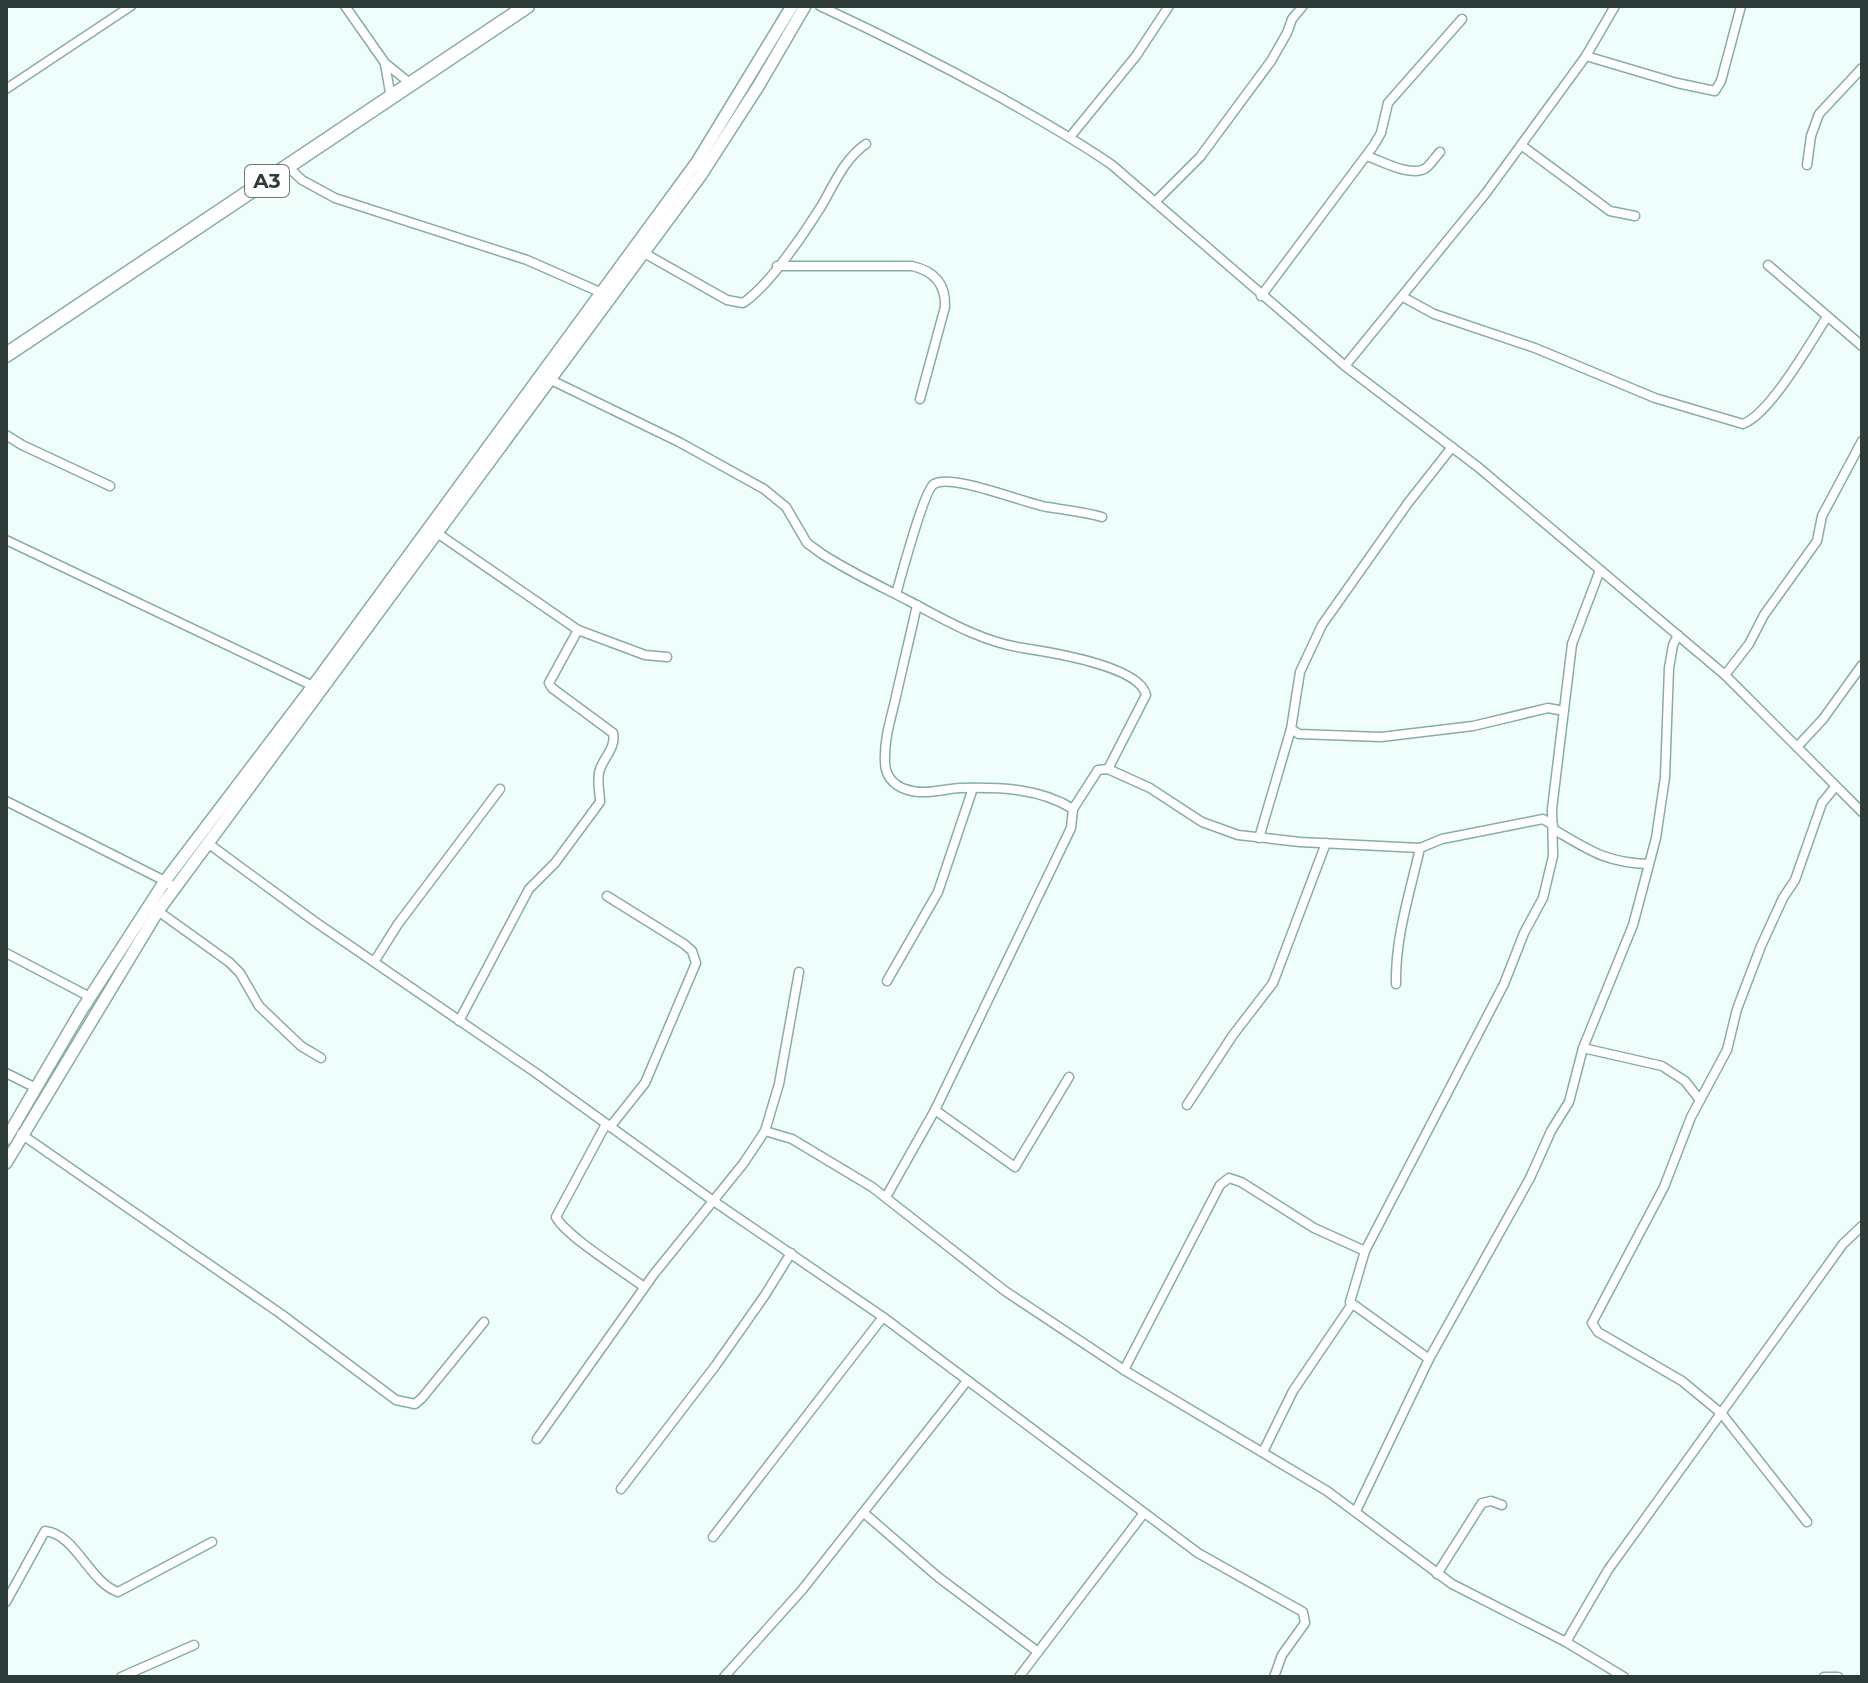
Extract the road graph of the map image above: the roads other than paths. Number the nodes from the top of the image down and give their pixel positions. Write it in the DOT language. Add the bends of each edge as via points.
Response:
graph roads {
  1 [pos="131,6"];
  2 [pos="345,6"];
  3 [pos="527,6"];
  4 [pos="792,6"];
  5 [pos="805,6"];
  6 [pos="820,6"];
  7 [pos="1169,6"];
  8 [pos="1303,6"];
  9 [pos="1615,6"];
  10 [pos="1741,6"];
  11 [pos="1462,19"];
  12 [pos="1586,56"];
  13 [pos="385,63"];
  14 [pos="1862,68"];
  15 [pos="412,84"];
  16 [pos="6,89"];
  17 [pos="391,98"];
  18 [pos="1070,137"];
  19 [pos="866,144"];
  20 [pos="1521,145"];
  21 [pos="1440,152"];
  22 [pos="1367,156"];
  23 [pos="1807,165"];
  24 [pos="288,167"];
  25 [pos="1155,202"];
  26 [pos="1635,216"];
  27 [pos="644,253"];
  28 [pos="1768,265"];
  29 [pos="777,266"];
  30 [pos="602,293"];
  31 [pos="1261,296"];
  32 [pos="1403,297"];
  33 [pos="1827,317"];
  34 [pos="1862,346"];
  35 [pos="6,355"];
  36 [pos="1345,366"];
  37 [pos="551,380"];
  38 [pos="920,399"];
  39 [pos="6,435"];
  40 [pos="1862,441"];
  41 [pos="1452,447"];
  42 [pos="110,486"];
  43 [pos="1102,517"];
  44 [pos="437,533"];
  45 [pos="6,540"];
  46 [pos="1600,570"];
  47 [pos="896,594"];
  48 [pos="917,605"];
  49 [pos="578,630"];
  50 [pos="1678,635"];
  51 [pos="667,657"];
  52 [pos="1862,665"];
  53 [pos="1725,675"];
  54 [pos="324,678"];
  55 [pos="313,686"];
  56 [pos="1564,711"];
  57 [pos="1291,729"];
  58 [pos="1797,747"];
  59 [pos="1108,769"];
  60 [pos="1835,787"];
  61 [pos="973,788"];
  62 [pos="500,789"];
  63 [pos="6,801"];
  64 [pos="1073,809"];
  65 [pos="1862,812"];
  66 [pos="1553,827"];
  67 [pos="1259,838"];
  68 [pos="1313,842"];
  69 [pos="1326,843"];
  70 [pos="209,844"];
  71 [pos="1420,848"];
  72 [pos="1318,858"];
  73 [pos="1649,864"];
  74 [pos="170,884"];
  75 [pos="607,896"];
  76 [pos="158,911"];
  77 [pos="6,953"];
  78 [pos="374,962"];
  79 [pos="799,972"];
  80 [pos="887,981"];
  81 [pos="1396,984"];
  82 [pos="90,997"];
  83 [pos="459,1021"];
  84 [pos="1583,1048"];
  85 [pos="321,1058"];
  86 [pos="6,1073"];
  87 [pos="1069,1077"];
  88 [pos="36,1088"];
  89 [pos="1700,1100"];
  90 [pos="1187,1105"];
  91 [pos="935,1110"];
  92 [pos="608,1125"];
  93 [pos="765,1131"];
  94 [pos="13,1135"];
  95 [pos="6,1163"];
  96 [pos="886,1197"];
  97 [pos="712,1200"];
  98 [pos="1862,1226"];
  99 [pos="1365,1251"];
  100 [pos="791,1253"];
  101 [pos="644,1287"];
  102 [pos="1352,1304"];
  103 [pos="883,1317"];
  104 [pos="484,1322"];
  105 [pos="1429,1359"];
  106 [pos="1124,1370"];
  107 [pos="967,1381"];
  108 [pos="1722,1414"];
  109 [pos="537,1439"];
  110 [pos="1263,1452"];
  111 [pos="621,1489"];
  112 [pos="1502,1505"];
  113 [pos="1356,1511"];
  114 [pos="864,1513"];
  115 [pos="1144,1513"];
  116 [pos="1807,1522"];
  117 [pos="713,1537"];
  118 [pos="212,1542"];
  119 [pos="1437,1574"];
  120 [pos="6,1602"];
  121 [pos="1566,1642"];
  122 [pos="194,1645"];
  123 [pos="1038,1652"];
  124 [pos="121,1677"];
  125 [pos="724,1677"];
  126 [pos="1019,1677"];
  127 [pos="1274,1677"];
  128 [pos="1624,1677"];
  129 [pos="1824,1677"];
  130 [pos="1838,1677"];
  1 -- 16 [label="street"];
  2 -- 13 [label="street"];
  3 -- 15 [label="highway, A3"];
  4 -- 30 [label="main road" via="697,162"];
  5 -- 27 [label="main road" via="701,175"];
  6 -- 18 [label="street" via="892,39"];
  7 -- 18 [label="street"];
  8 -- 25 [label="street" via="1271,61 1200,157"];
  9 -- 12 [label="street"];
  10 -- 12 [label="street" via="1715,91"];
  11 -- 22 [label="street" via="1388,103 1381,133"];
  12 -- 20 [label="street"];
  13 -- 15 [label="street"];
  13 -- 17 [label="street"];
  14 -- 23 [label="street" via="1819,114"];
  15 -- 17 [label="highway, A3"];
  17 -- 24 [label="highway, A3"];
  18 -- 25 [label="street"];
  19 -- 29 [label="street" via="846,164"];
  20 -- 26 [label="street" via="1610,211"];
  20 -- 32 [label="street"];
  21 -- 22 [label="street" via="1417,170"];
  22 -- 31 [label="street"];
  24 -- 30 [label="street" via="335,198 527,260"];
  24 -- 35 [label="highway, A3"];
  25 -- 31 [label="street"];
  27 -- 29 [label="street" via="739,304 752,297"];
  27 -- 37 [label="main road"];
  28 -- 33 [label="street"];
  29 -- 38 [label="street" via="912,266 937,278 945,307"];
  30 -- 54 [label="main road"];
  31 -- 36 [label="street"];
  32 -- 33 [label="street" via="1434,314 1535,348 1655,398 1743,424 1786,381"];
  32 -- 36 [label="street"];
  33 -- 34 [label="street"];
  36 -- 41 [label="street"];
  37 -- 44 [label="main road"];
  37 -- 47 [label="street" via="764,489 789,511 807,543"];
  39 -- 42 [label="street"];
  40 -- 53 [label="street" via="1822,516 1817,541"];
  41 -- 46 [label="street"];
  41 -- 57 [label="street" via="1322,625 1300,672"];
  43 -- 47 [label="street" via="968,484 937,482 922,505"];
  44 -- 49 [label="street"];
  44 -- 54 [label="main road"];
  45 -- 55 [label="street"];
  46 -- 50 [label="street"];
  46 -- 56 [label="street" via="1575,630"];
  47 -- 48 [label="street"];
  48 -- 59 [label="street" via="979,635 1093,662 1142,685 1146,695"];
  48 -- 61 [label="street" via="887,736 887,773 912,791"];
  49 -- 51 [label="street" via="645,655"];
  49 -- 83 [label="street" via="549,683 613,733 600,770 600,802 529,889"];
  50 -- 53 [label="street"];
  50 -- 73 [label="street" via="1668,686 1665,777"];
  52 -- 58 [label="street"];
  53 -- 58 [label="street"];
  54 -- 55 [label="main road"];
  54 -- 70 [label="main road"];
  55 -- 74 [label="main road"];
  56 -- 57 [label="street" via="1548,708 1473,726 1381,737 1299,734"];
  56 -- 66 [label="street"];
  57 -- 67 [label="street"];
  58 -- 60 [label="street"];
  59 -- 64 [label="street" via="1092,776"];
  59 -- 67 [label="street" via="1210,826"];
  60 -- 65 [label="street"];
  60 -- 89 [label="street" via="1822,803 1795,880 1756,959 1727,1050"];
  61 -- 64 [label="street" via="1040,793"];
  61 -- 80 [label="street" via="938,892"];
  62 -- 78 [label="street"];
  63 -- 74 [label="street"];
  64 -- 91 [label="street" via="1071,828"];
  66 -- 71 [label="street" via="1543,819"];
  66 -- 73 [label="street" via="1603,858"];
  66 -- 99 [label="street" via="1543,898"];
  67 -- 68 [label="street"];
  68 -- 69 [label="street"];
  68 -- 72 [label="street"];
  69 -- 71 [label="street"];
  69 -- 72 [label="street"];
  70 -- 74 [label="main road"];
  70 -- 78 [label="street"];
  71 -- 81 [label="street" via="1400,931"];
  72 -- 90 [label="street" via="1273,983"];
  73 -- 84 [label="street" via="1626,944"];
  74 -- 76 [label="main road"];
  74 -- 82 [label="main road"];
  75 -- 92 [label="street" via="684,944 696,963 650,1074"];
  76 -- 85 [label="street" via="229,962 259,1006"];
  76 -- 94 [label="main road"];
  77 -- 82 [label="street"];
  78 -- 83 [label="street"];
  79 -- 93 [label="street"];
  82 -- 88 [label="main road"];
  83 -- 92 [label="street"];
  84 -- 89 [label="street" via="1662,1066 1685,1081"];
  84 -- 105 [label="street" via="1567,1108"];
  86 -- 88 [label="street"];
  87 -- 91 [label="street" via="1015,1167"];
  88 -- 94 [label="main road"];
  89 -- 108 [label="street" via="1664,1187 1592,1323 1598,1332 1682,1381"];
  91 -- 96 [label="street"];
  92 -- 97 [label="street"];
  92 -- 101 [label="street" via="556,1217"];
  93 -- 96 [label="street" via="792,1139"];
  93 -- 97 [label="street"];
  94 -- 95 [label="main road"];
  94 -- 104 [label="street" via="281,1314 396,1400 415,1404 422,1398"];
  96 -- 106 [label="street" via="1005,1291"];
  97 -- 100 [label="street"];
  97 -- 101 [label="street"];
  98 -- 108 [label="street" via="1843,1244"];
  99 -- 102 [label="street"];
  99 -- 106 [label="street" via="1229,1178 1220,1185"];
  100 -- 103 [label="street"];
  100 -- 111 [label="street" via="716,1365"];
  101 -- 109 [label="street"];
  102 -- 105 [label="street"];
  102 -- 110 [label="street" via="1293,1391"];
  103 -- 107 [label="street"];
  103 -- 117 [label="street"];
  105 -- 113 [label="street"];
  106 -- 110 [label="street"];
  107 -- 114 [label="street"];
  107 -- 115 [label="street"];
  108 -- 116 [label="street"];
  108 -- 121 [label="street" via="1608,1570"];
  110 -- 113 [label="street"];
  112 -- 119 [label="street" via="1482,1503"];
  113 -- 119 [label="street"];
  114 -- 123 [label="street"];
  114 -- 125 [label="street"];
  115 -- 123 [label="street"];
  115 -- 127 [label="street" via="1198,1553 1303,1612 1305,1623 1282,1655"];
  118 -- 120 [label="street" via="118,1592 62,1539 45,1531"];
  119 -- 121 [label="street"];
  121 -- 128 [label="street"];
  122 -- 124 [label="street"];
  123 -- 126 [label="street"];
  129 -- 130 [label="street"];
}
